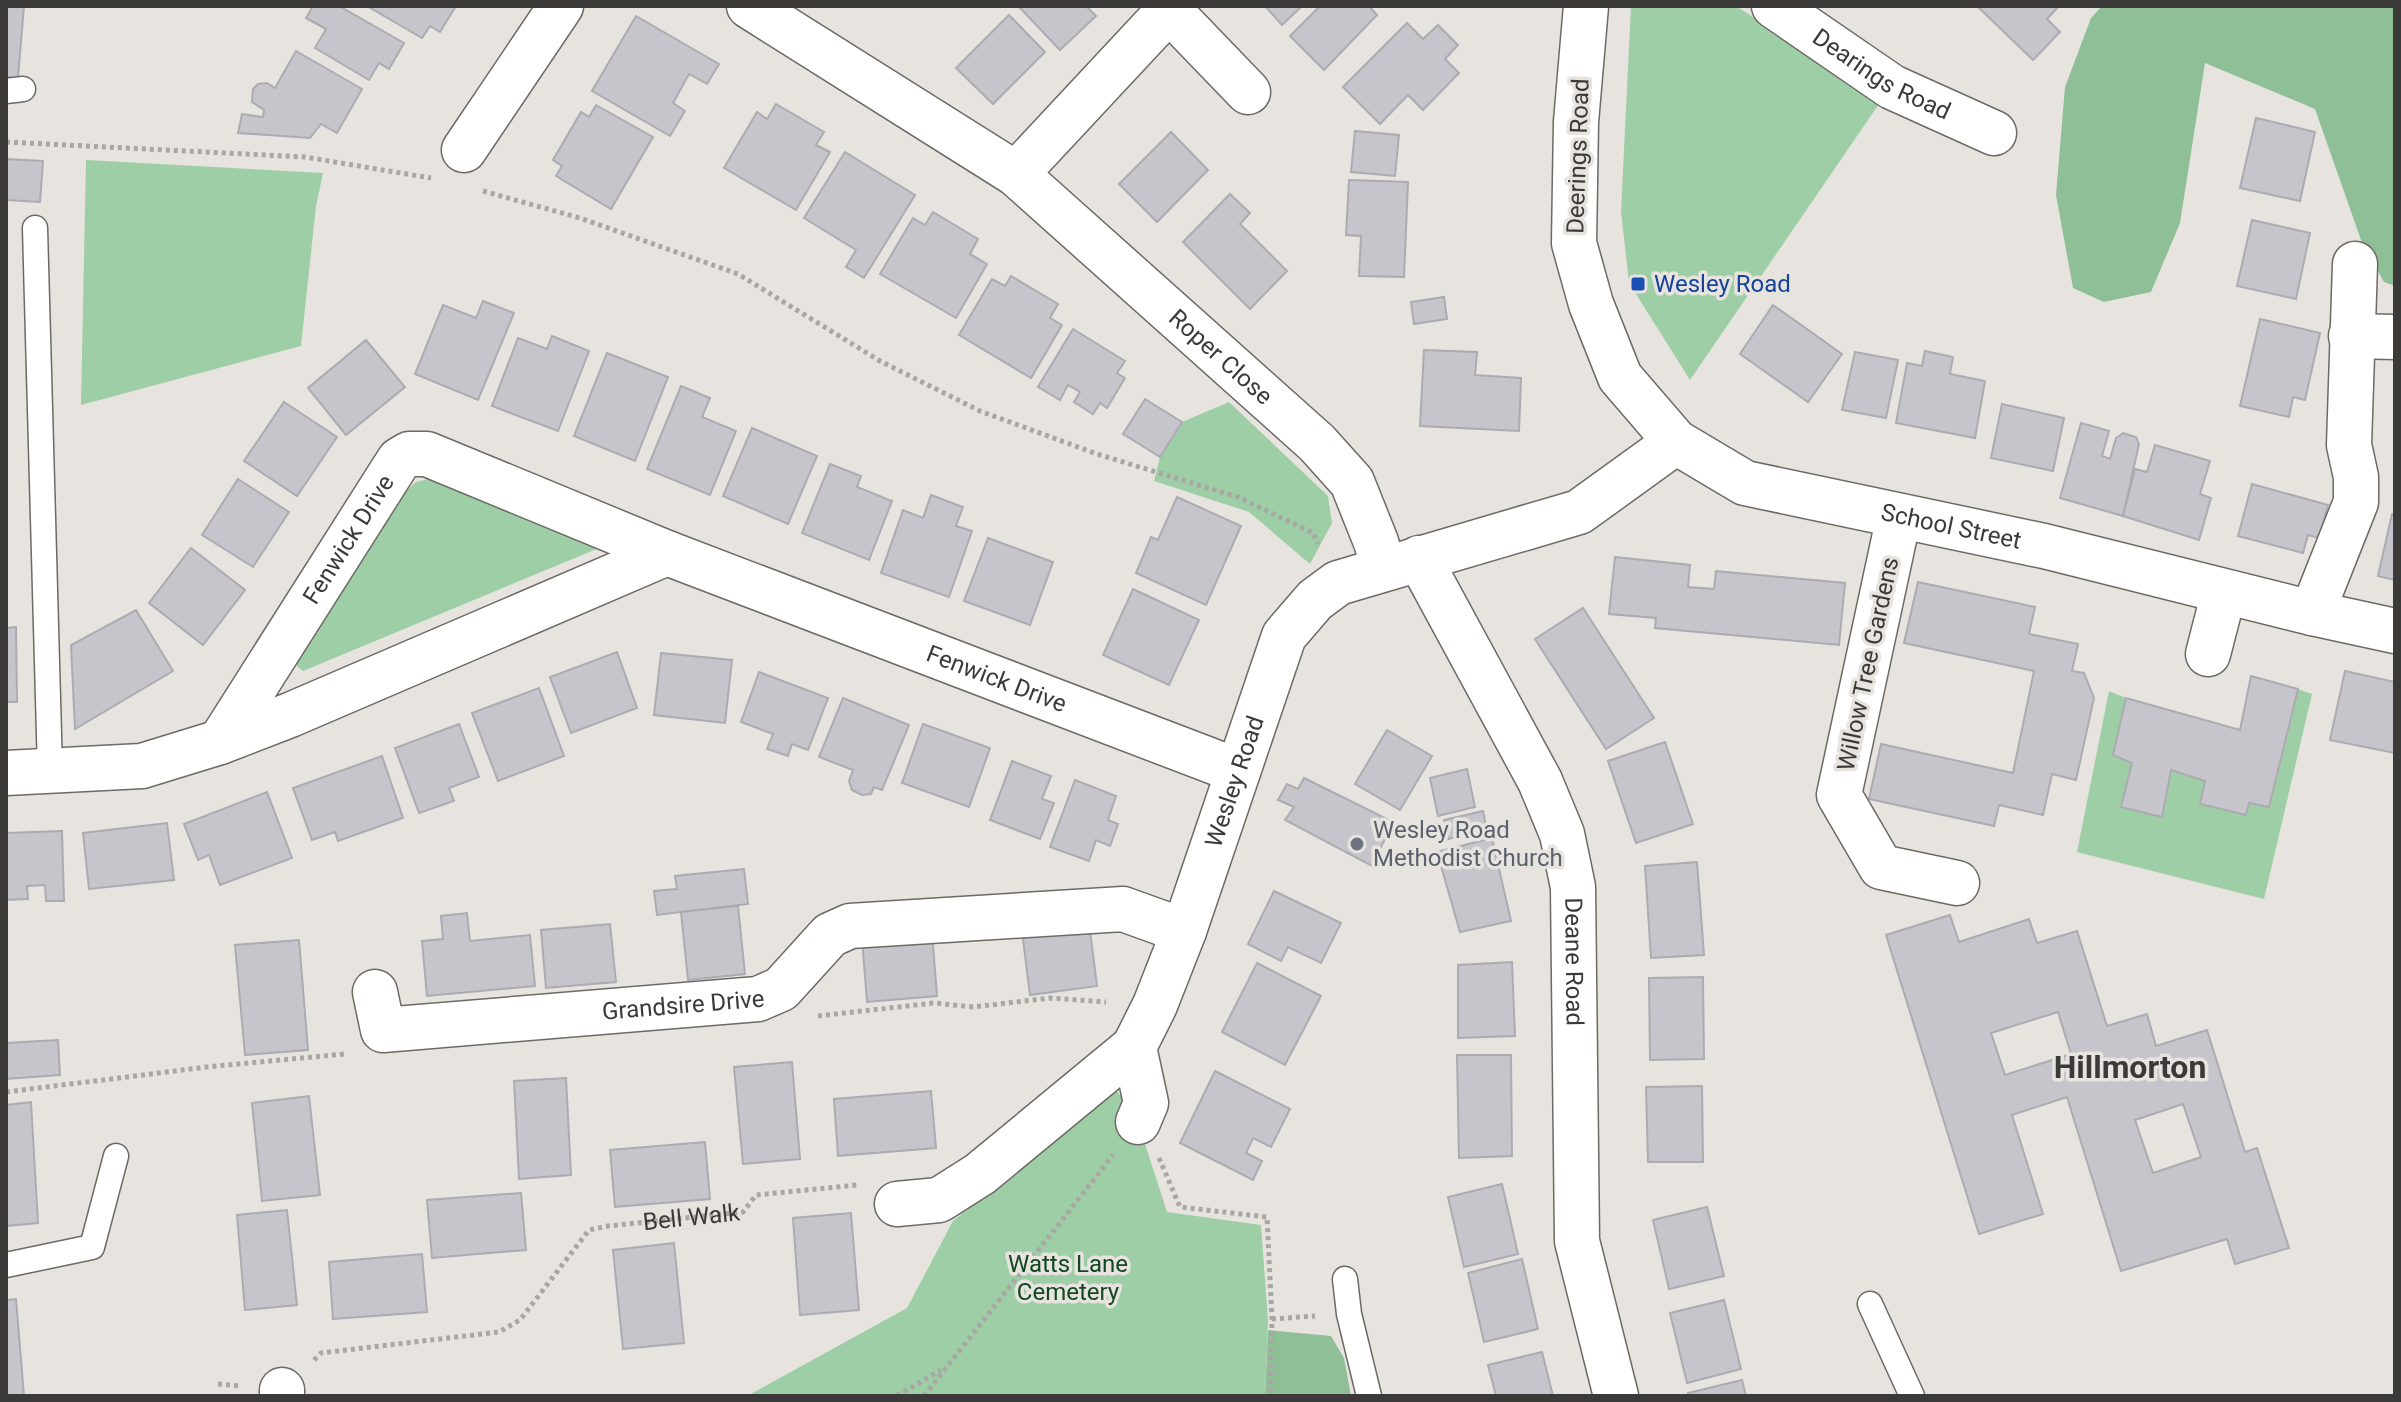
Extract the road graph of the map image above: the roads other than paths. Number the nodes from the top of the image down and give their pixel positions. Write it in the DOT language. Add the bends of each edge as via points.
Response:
graph roads {
  1 [pos="561,6"];
  2 [pos="749,6"];
  3 [pos="1586,6"];
  4 [pos="1774,6"];
  5 [pos="1167,8"];
  6 [pos="1248,92"];
  7 [pos="1994,133"];
  8 [pos="464,150"];
  9 [pos="1016,174"];
  10 [pos="35,228"];
  11 [pos="2355,264"];
  12 [pos="1591,304"];
  13 [pos="2351,336"];
  14 [pos="2395,337"];
  15 [pos="1676,442"];
  16 [pos="1899,516"];
  17 [pos="667,553"];
  18 [pos="1401,563"];
  19 [pos="2224,592"];
  20 [pos="2312,613"];
  21 [pos="2395,631"];
  22 [pos="2208,654"];
  23 [pos="220,742"];
  24 [pos="50,771"];
  25 [pos="1238,771"];
  26 [pos="6,773"];
  27 [pos="1957,883"];
  28 [pos="1184,931"];
  29 [pos="375,992"];
  30 [pos="1134,1047"];
  31 [pos="1142,1112"];
  32 [pos="116,1156"];
  33 [pos="897,1204"];
  34 [pos="6,1265"];
  35 [pos="1345,1279"];
  36 [pos="1870,1304"];
  37 [pos="1369,1396"];
  38 [pos="1616,1396"];
  39 [pos="1912,1396"];
  1 -- 8 [label="street"];
  2 -- 9 [label="street, Roper Close"];
  3 -- 12 [label="street, Deerings Road" via="1576,122 1574,243"];
  4 -- 7 [label="street, Dearings Road" via="1892,87"];
  5 -- 6 [label="street"];
  5 -- 9 [label="street"];
  9 -- 18 [label="street, Roper Close" via="1317,443 1352,482 1376,542"];
  10 -- 24 [label="lane"];
  11 -- 13 [label="street"];
  12 -- 15 [label="street, School Street" via="1620,377"];
  13 -- 14 [label="street"];
  13 -- 20 [label="street" via="2349,445 2356,502"];
  15 -- 16 [label="street, School Street" via="1745,483"];
  15 -- 18 [label="street, Wesley Road" via="1579,512"];
  16 -- 19 [label="street, School Street"];
  16 -- 27 [label="street, Willow Tree Gardens" via="1839,795 1881,867"];
  17 -- 23 [label="street"];
  17 -- 23 [label="street, Fenwick Drive" via="427,454 409,454 399,460"];
  17 -- 25 [label="street, Fenwick Drive"];
  18 -- 25 [label="street, Wesley Road" via="1338,583 1284,636"];
  18 -- 38 [label="street, Deane Road" via="1540,781 1562,834 1573,887 1577,1241"];
  19 -- 20 [label="street, School Street"];
  19 -- 22 [label="street"];
  20 -- 21 [label="street, School Street"];
  23 -- 24 [label="street" via="142,766"];
  24 -- 26 [label="street"];
  25 -- 28 [label="street, Wesley Road"];
  28 -- 29 [label="street, Grandsire Drive" via="1123,909 850,926 830,935 781,989 758,999 383,1030"];
  28 -- 30 [label="street, Wesley Road"];
  30 -- 31 [label="street"];
  30 -- 33 [label="street" via="980,1174 939,1200"];
  32 -- 34 [label="lane" via="92,1247"];
  35 -- 37 [label="lane"];
  36 -- 39 [label="lane"];
}
